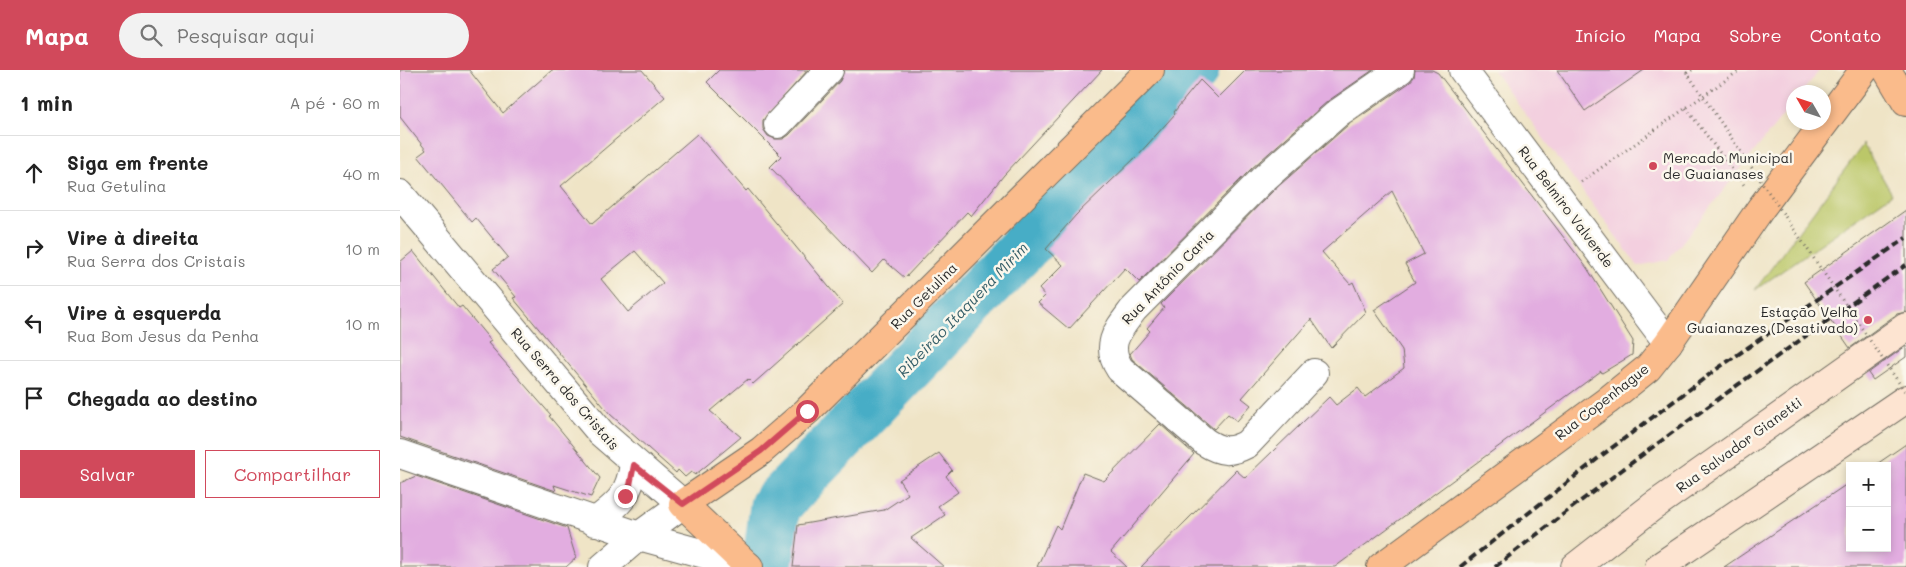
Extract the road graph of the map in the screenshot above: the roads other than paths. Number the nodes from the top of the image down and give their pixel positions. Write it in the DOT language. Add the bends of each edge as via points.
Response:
graph roads {
  1 [pos="829,70"];
  2 [pos="1150,70"];
  3 [pos="1400,70"];
  4 [pos="1463,70"];
  5 [pos="1864,70"];
  6 [pos="1887,70"];
  7 [pos="1906,102"];
  8 [pos="778,124"];
  9 [pos="400,194"];
  10 [pos="1906,327"];
  11 [pos="1668,343"];
  12 [pos="1314,373"];
  13 [pos="1906,399"];
  14 [pos="402,457"];
  15 [pos="634,465"];
  16 [pos="683,504"];
  17 [pos="595,522"];
  18 [pos="639,536"];
  19 [pos="749,566"];
  20 [pos="603,567"];
  21 [pos="1381,567"];
  22 [pos="1575,567"];
  23 [pos="1659,567"];
  1 -- 8 [label="street"];
  2 -- 16 [label="main road, Rua Getulina" via="807,411 761,451"];
  3 -- 12 [label="street, Rua Antônio Caria" via="1338,113 1262,180 1132,310 1118,329 1112,347 1114,360 1120,369 1219,451 1233,452 1246,444"];
  4 -- 11 [label="street, Rua Belmiro Valverde"];
  5 -- 11 [label="main road, Rua Copenhague" via="1761,208"];
  6 -- 7 [label="main road"];
  9 -- 15 [label="street, Rua Serra dos Cristais" via="570,399"];
  10 -- 22 [label="main road, Rua Salvador Gianetti" via="1668,496"];
  11 -- 21 [label="main road, Rua Copenhague" via="1648,368 1607,402"];
  13 -- 23 [label="main road"];
  14 -- 17 [label="street"];
  15 -- 16 [label="street, Rua Serra dos Cristais"];
  15 -- 17 [label="street" via="625,496"];
  16 -- 18 [label="street"];
  16 -- 19 [label="main road, Rua Serra dos Cristais"];
  17 -- 18 [label="street"];
  18 -- 19 [label="street"];
  18 -- 20 [label="street"];
}
